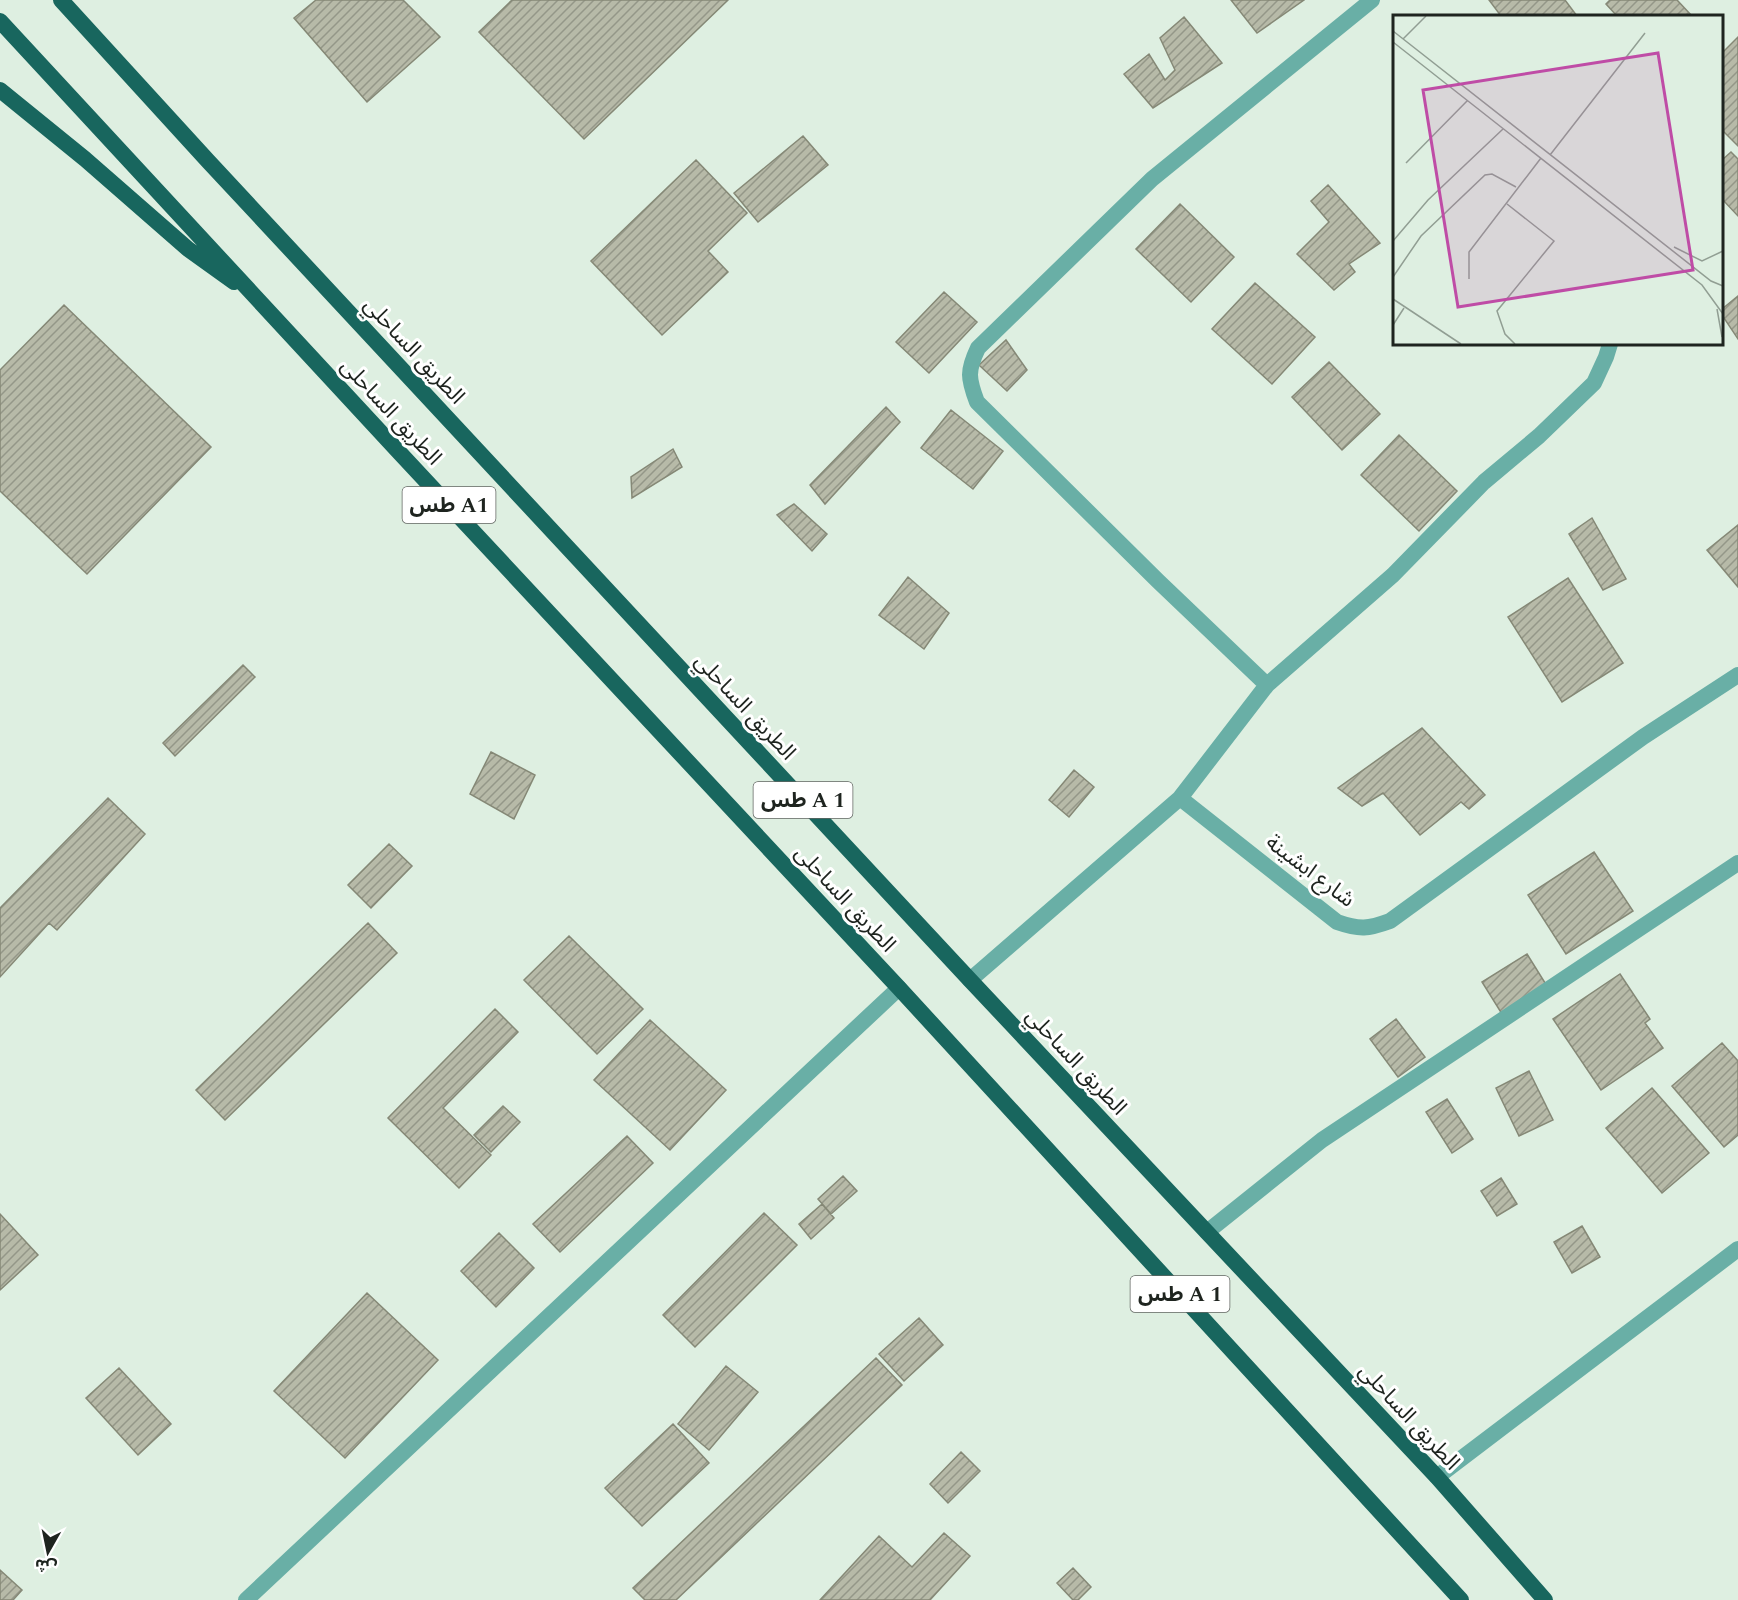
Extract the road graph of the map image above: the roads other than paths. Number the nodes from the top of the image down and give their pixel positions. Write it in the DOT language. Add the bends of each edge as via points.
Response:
graph roads {
  1 [pos="62,0"];
  2 [pos="1371,0"];
  3 [pos="0,21"];
  4 [pos="0,90"];
  5 [pos="257,297"];
  6 [pos="1610,345"];
  7 [pos="1738,675"];
  8 [pos="1267,685"];
  9 [pos="1180,798"];
  10 [pos="1738,863"];
  11 [pos="970,980"];
  12 [pos="899,988"];
  13 [pos="1207,1232"];
  14 [pos="1738,1249"];
  15 [pos="1437,1477"];
  16 [pos="246,1600"];
  17 [pos="1461,1600"];
  18 [pos="1545,1600"];
  1 -- 11 [label="highway, الطريق الساحلي / طس A 1"];
  2 -- 8 [label="street" via="1152,179 978,348 970,365 970,381 978,402"];
  3 -- 5 [label="highway, الطريق الساحلى / طس A1"];
  4 -- 5 [label="highway" via="188,249"];
  5 -- 12 [label="highway, الطريق الساحلى / طس A1"];
  6 -- 8 [label="street" via="1594,383 1484,482 1393,575"];
  7 -- 9 [label="street, شارع ابشينة" via="1643,737 1390,921 1374,927 1358,929 1337,922"];
  8 -- 9 [label="street"];
  9 -- 11 [label="street"];
  10 -- 13 [label="street" via="1322,1140"];
  11 -- 13 [label="highway, الطريق الساحلي / طس A 1"];
  12 -- 16 [label="street"];
  12 -- 17 [label="highway, طس A 1"];
  13 -- 15 [label="highway, الطريق الساحلي / طس A 1"];
  14 -- 15 [label="street"];
  15 -- 18 [label="highway, الطريق الساحلي / طس A 1"];
}
